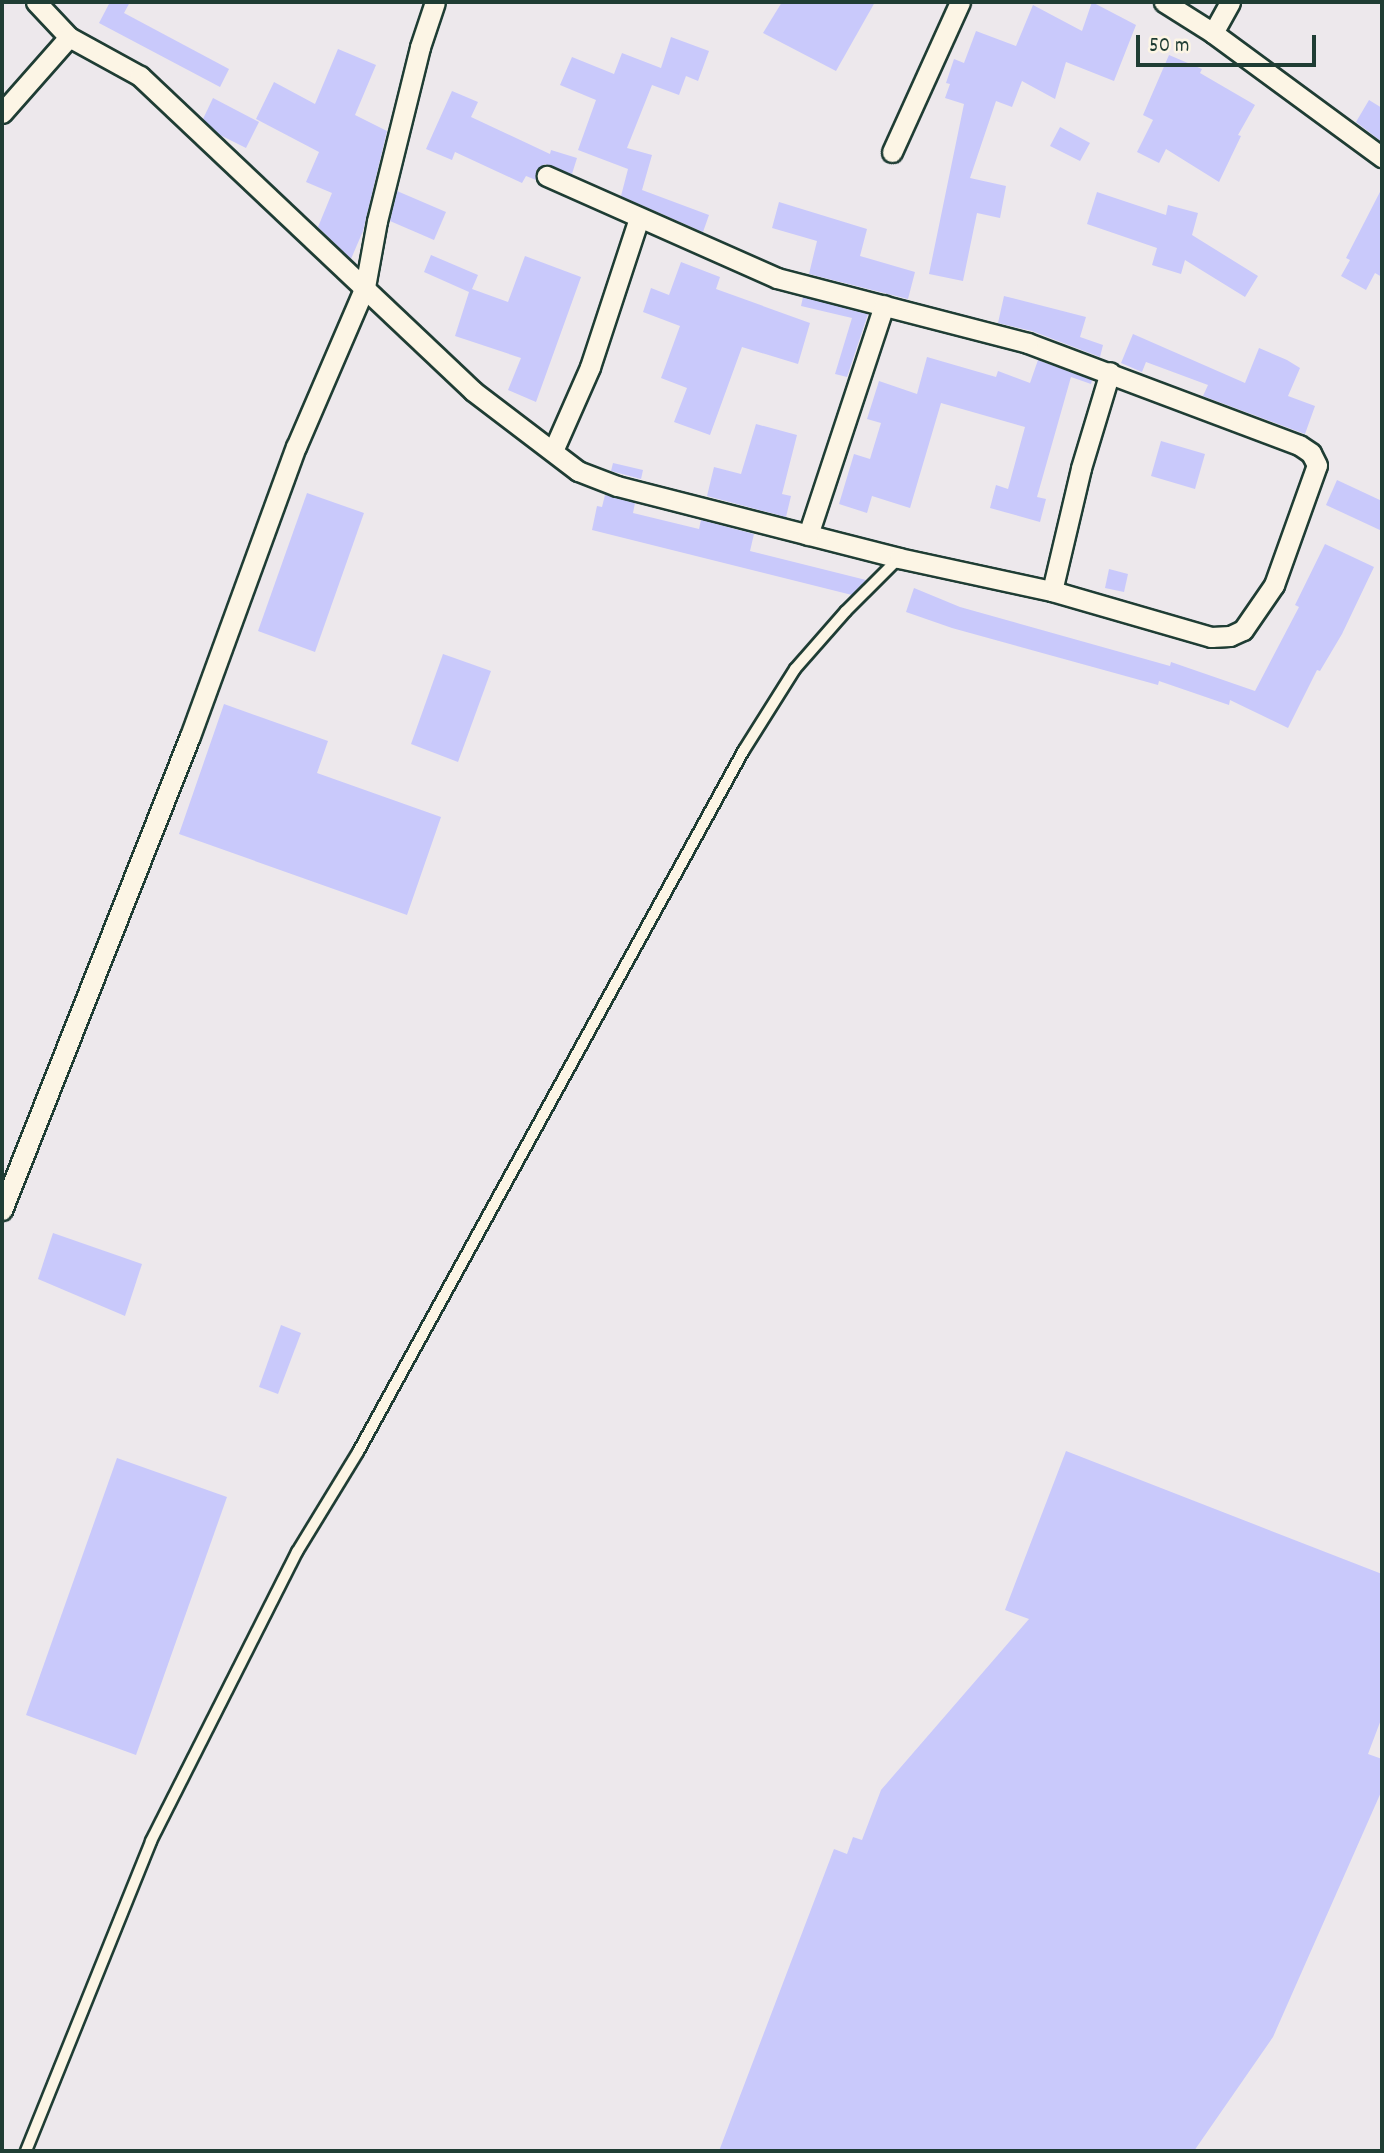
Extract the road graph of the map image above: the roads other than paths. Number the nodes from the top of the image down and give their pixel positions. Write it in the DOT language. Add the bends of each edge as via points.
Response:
graph roads {
  1 [pos="36,2"];
  2 [pos="435,2"];
  3 [pos="960,2"];
  4 [pos="1164,2"];
  5 [pos="1230,2"];
  6 [pos="1213,33"];
  7 [pos="69,37"];
  8 [pos="2,113"];
  9 [pos="892,152"];
  10 [pos="1382,157"];
  11 [pos="547,176"];
  12 [pos="639,218"];
  13 [pos="365,287"];
  14 [pos="884,305"];
  15 [pos="1110,372"];
  16 [pos="553,451"];
  17 [pos="808,535"];
  18 [pos="899,558"];
  19 [pos="1052,591"];
  20 [pos="2,1210"];
  21 [pos="26,2151"];
  1 -- 7 [label="street"];
  2 -- 13 [label="street" via="377,220"];
  3 -- 9 [label="street"];
  4 -- 6 [label="street"];
  5 -- 6 [label="street"];
  6 -- 10 [label="street"];
  7 -- 8 [label="street"];
  7 -- 13 [label="street" via="140,76"];
  11 -- 12 [label="street"];
  12 -- 14 [label="street" via="777,278"];
  12 -- 16 [label="street" via="590,367"];
  13 -- 16 [label="street" via="473,391"];
  13 -- 20 [label="street" via="296,447 190,736"];
  14 -- 15 [label="street" via="1028,343"];
  14 -- 17 [label="street"];
  15 -- 19 [label="street"];
  15 -- 19 [label="street" via="1299,445 1311,453 1317,466 1274,585 1243,631 1211,636"];
  16 -- 17 [label="street" via="578,471 617,486"];
  17 -- 18 [label="street"];
  18 -- 19 [label="street"];
  18 -- 21 [label="lane" via="795,669 744,750 358,1452 297,1552 151,1840"];
}
